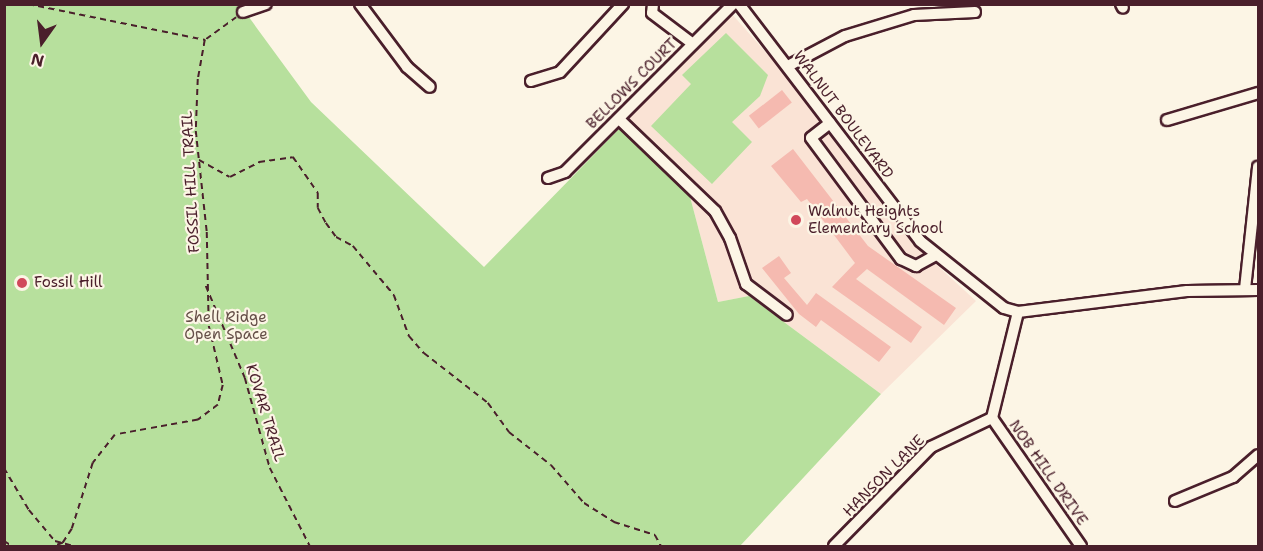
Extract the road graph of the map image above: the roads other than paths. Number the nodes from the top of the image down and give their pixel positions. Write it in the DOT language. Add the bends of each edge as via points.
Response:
graph roads {
  1 [pos="266,4"];
  2 [pos="360,4"];
  3 [pos="623,4"];
  4 [pos="653,4"];
  5 [pos="733,4"];
  6 [pos="739,4"];
  7 [pos="243,12"];
  8 [pos="975,12"];
  9 [pos="693,44"];
  10 [pos="788,66"];
  11 [pos="531,81"];
  12 [pos="430,87"];
  13 [pos="1258,93"];
  14 [pos="619,119"];
  15 [pos="1167,120"];
  16 [pos="830,123"];
  17 [pos="1258,167"];
  18 [pos="548,178"];
  19 [pos="934,256"];
  20 [pos="1245,289"];
  21 [pos="1258,290"];
  22 [pos="1018,312"];
  23 [pos="787,315"];
  24 [pos="992,418"];
  25 [pos="1258,455"];
  26 [pos="1175,501"];
  27 [pos="834,546"];
  28 [pos="1081,546"];
  1 -- 7 [label="street"];
  2 -- 12 [label="street" via="407,67"];
  3 -- 11 [label="street" via="560,72"];
  4 -- 9 [label="street" via="651,13"];
  5 -- 9 [label="street, BELLOWS COURT"];
  6 -- 10 [label="street, WALNUT BOULEVARD"];
  8 -- 10 [label="street" via="914,15 845,36"];
  9 -- 14 [label="street, BELLOWS COURT"];
  10 -- 16 [label="street, WALNUT BOULEVARD"];
  13 -- 15 [label="street"];
  14 -- 18 [label="street, BELLOWS COURT" via="565,172"];
  14 -- 23 [label="street" via="715,211 730,238 746,284"];
  16 -- 19 [label="street, WALNUT BOULEVARD"];
  16 -- 19 [label="street" via="811,138 901,259 916,266"];
  17 -- 20 [label="street"];
  19 -- 22 [label="street, WALNUT BOULEVARD" via="991,301"];
  20 -- 21 [label="street, WALNUT BOULEVARD"];
  20 -- 22 [label="street, WALNUT BOULEVARD" via="1187,291"];
  22 -- 24 [label="street, NOB HILL DRIVE"];
  24 -- 27 [label="street, HANSON LANE" via="931,447"];
  24 -- 28 [label="street, NOB HILL DRIVE"];
  25 -- 26 [label="street" via="1233,477"];
}
